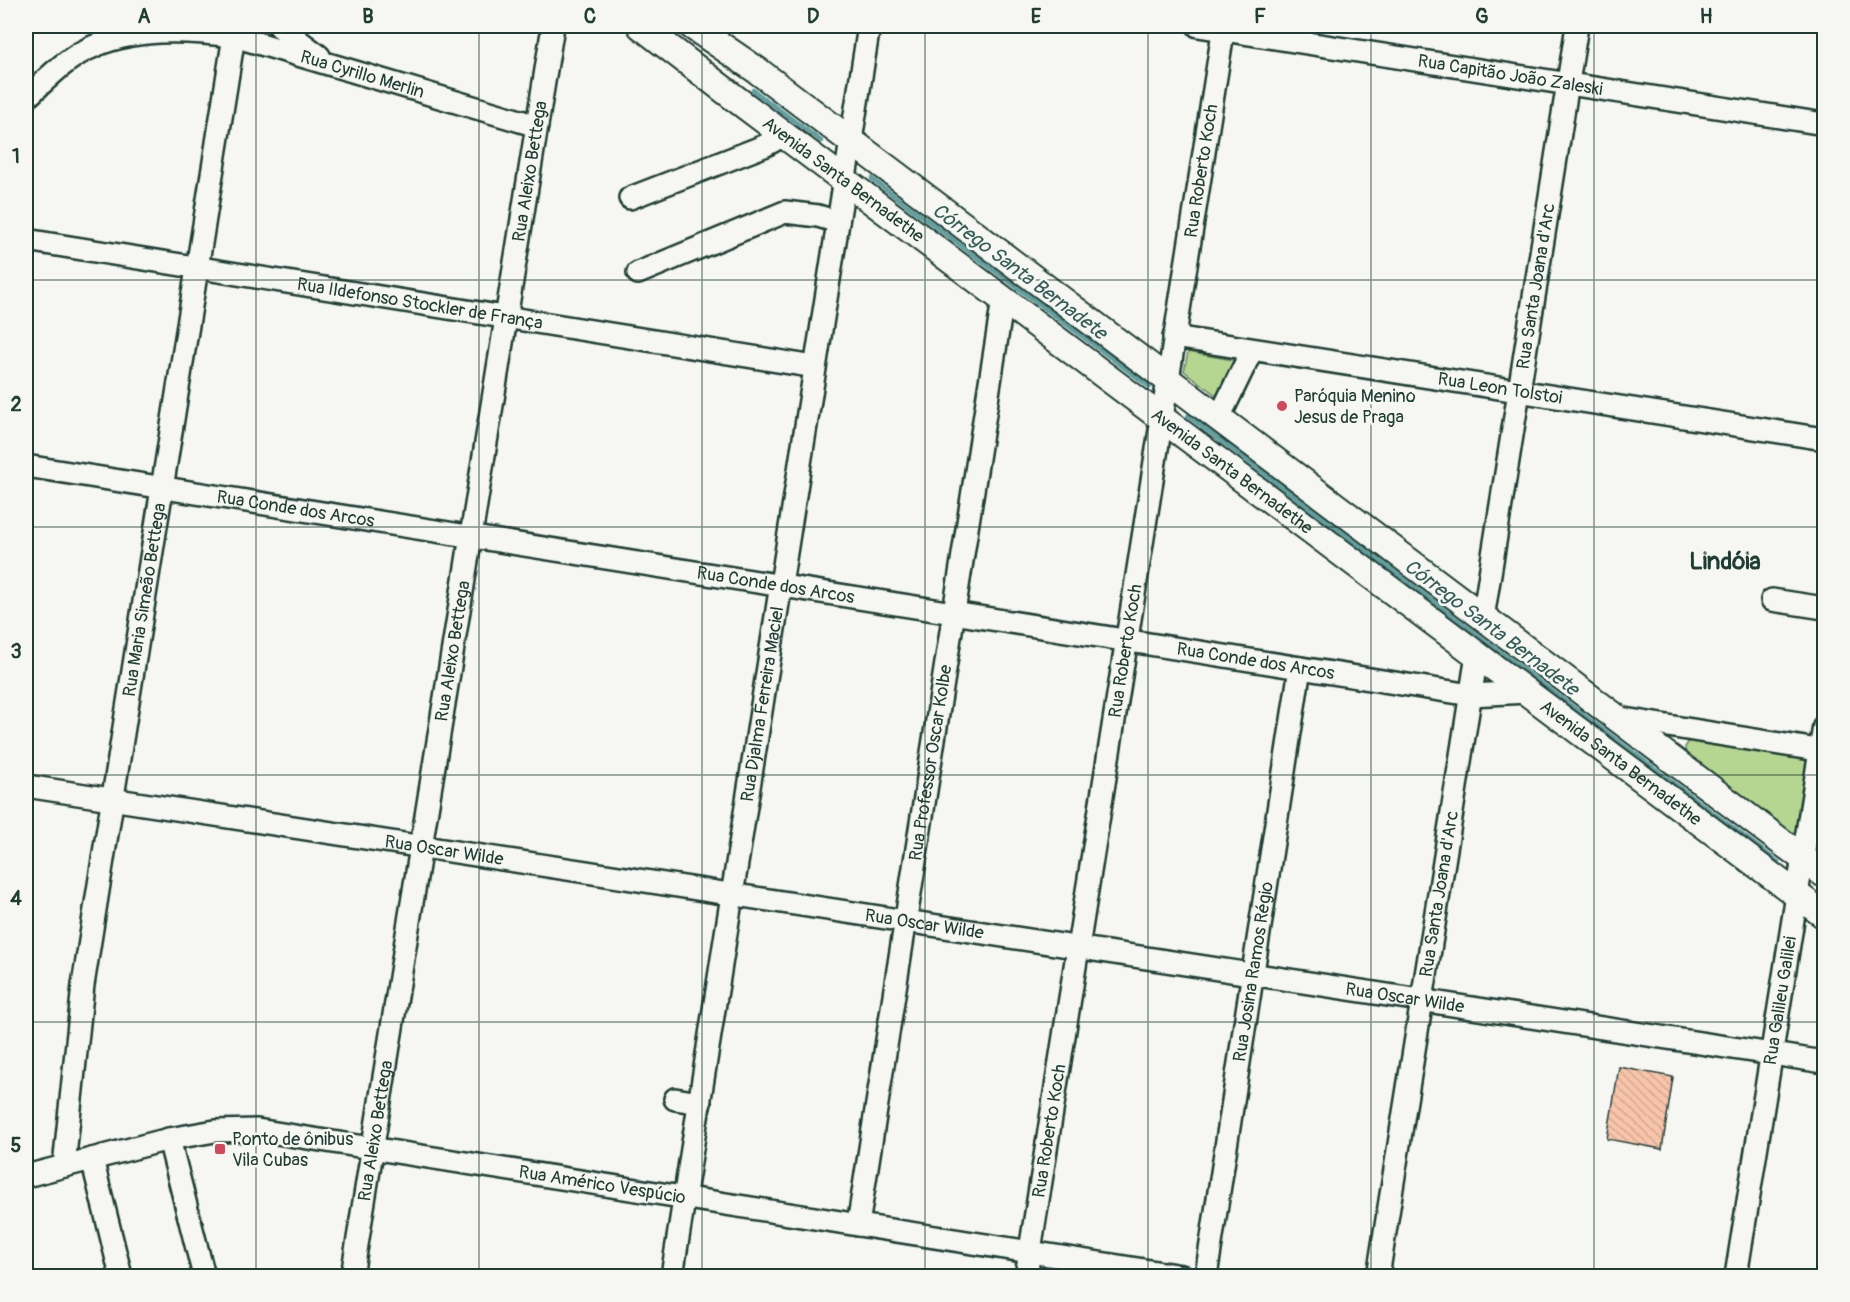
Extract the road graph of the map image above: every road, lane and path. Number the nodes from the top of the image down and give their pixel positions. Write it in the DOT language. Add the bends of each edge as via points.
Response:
graph roads {
  1 [pos="279,26"];
  2 [pos="553,26"];
  3 [pos="640,26"];
  4 [pos="692,26"];
  5 [pos="869,26"];
  6 [pos="1198,26"];
  7 [pos="1577,26"];
  8 [pos="1224,28"];
  9 [pos="234,36"];
  10 [pos="330,64"];
  11 [pos="1568,84"];
  12 [pos="26,98"];
  13 [pos="1824,124"];
  14 [pos="537,126"];
  15 [pos="784,135"];
  16 [pos="850,142"];
  17 [pos="844,181"];
  18 [pos="630,198"];
  19 [pos="838,222"];
  20 [pos="26,240"];
  21 [pos="197,268"];
  22 [pos="638,273"];
  23 [pos="1003,299"];
  24 [pos="506,317"];
  25 [pos="1174,337"];
  26 [pos="1252,350"];
  27 [pos="815,367"];
  28 [pos="1168,380"];
  29 [pos="1519,391"];
  30 [pos="1162,418"];
  31 [pos="1219,418"];
  32 [pos="1824,439"];
  33 [pos="26,466"];
  34 [pos="162,488"];
  35 [pos="471,537"];
  36 [pos="781,586"];
  37 [pos="1772,600"];
  38 [pos="1824,608"];
  39 [pos="953,613"];
  40 [pos="1483,618"];
  41 [pos="1126,641"];
  42 [pos="1477,655"];
  43 [pos="1300,668"];
  44 [pos="1527,692"];
  45 [pos="1471,695"];
  46 [pos="1618,718"];
  47 [pos="1824,726"];
  48 [pos="1694,730"];
  49 [pos="1822,750"];
  50 [pos="1672,759"];
  51 [pos="26,786"];
  52 [pos="113,800"];
  53 [pos="421,847"];
  54 [pos="1803,858"];
  55 [pos="1824,874"];
  56 [pos="732,894"];
  57 [pos="1797,895"];
  58 [pos="1824,915"];
  59 [pos="905,921"];
  60 [pos="1078,947"];
  61 [pos="1253,974"];
  62 [pos="1422,1000"];
  63 [pos="1772,1054"];
  64 [pos="1824,1062"];
  65 [pos="675,1099"];
  66 [pos="699,1103"];
  67 [pos="169,1139"];
  68 [pos="372,1147"];
  69 [pos="92,1159"];
  70 [pos="64,1166"];
  71 [pos="26,1176"];
  72 [pos="685,1197"];
  73 [pos="858,1225"];
  74 [pos="1030,1252"];
  75 [pos="121,1276"];
  76 [pos="204,1276"];
  77 [pos="352,1276"];
  78 [pos="672,1276"];
  79 [pos="1026,1276"];
  80 [pos="1182,1276"];
  81 [pos="1206,1276"];
  82 [pos="1378,1276"];
  83 [pos="1736,1276"];
  1 -- 10 [label="street"];
  2 -- 14 [label="street, Rua Aleixo Bettega"];
  3 -- 15 [label="main road, Avenida Santa Bernadethe"];
  4 -- 16 [label="main road, Avenida Santa Bernadethe"];
  5 -- 16 [label="street, Rua Djalma Ferreira Maciel"];
  6 -- 8 [label="street, Rua Capitão João Zaleski"];
  7 -- 11 [label="street, Rua Santa Joana d'Arc"];
  8 -- 11 [label="street, Rua Capitão João Zaleski"];
  8 -- 25 [label="street, Rua Roberto Koch"];
  9 -- 10 [label="street, Rua Cyrillo Merlin"];
  9 -- 12 [label="street, Rua Cyrillo Merlin" via="169,31 116,39 87,49"];
  9 -- 21 [label="street, Rua Maria Simeão Bettega"];
  10 -- 14 [label="street, Rua Cyrillo Merlin"];
  11 -- 13 [label="street, Rua Capitão João Zaleski"];
  11 -- 29 [label="street, Rua Santa Joana d'Arc"];
  14 -- 24 [label="street, Rua Aleixo Bettega"];
  15 -- 17 [label="main road, Avenida Santa Bernadethe"];
  15 -- 18 [label="street"];
  16 -- 17 [label="street, Rua Djalma Ferreira Maciel"];
  16 -- 28 [label="main road, Avenida Santa Bernadethe"];
  17 -- 19 [label="street, Rua Djalma Ferreira Maciel"];
  17 -- 23 [label="main road, Avenida Santa Bernadethe"];
  19 -- 22 [label="street" via="785,212"];
  19 -- 27 [label="street, Rua Djalma Ferreira Maciel"];
  20 -- 21 [label="street, Rua Ildefonso Stockler de França"];
  21 -- 24 [label="street, Rua Ildefonso Stockler de França"];
  21 -- 34 [label="street, Rua Maria Simeão Bettega"];
  23 -- 30 [label="main road, Avenida Santa Bernadethe"];
  23 -- 39 [label="street, Rua Professor Oscar Kolbe"];
  24 -- 27 [label="street, Rua Ildefonso Stockler de França"];
  24 -- 35 [label="street, Rua Aleixo Bettega"];
  25 -- 26 [label="street, Rua Leon Tolstoi"];
  25 -- 28 [label="street, Rua Roberto Koch"];
  26 -- 29 [label="street, Rua Leon Tolstoi"];
  26 -- 31 [label="street"];
  27 -- 36 [label="street, Rua Djalma Ferreira Maciel"];
  28 -- 30 [label="street, Rua Roberto Koch"];
  28 -- 31 [label="main road, Avenida Santa Bernadethe"];
  29 -- 32 [label="street, Rua Leon Tolstoi"];
  29 -- 40 [label="street, Rua Santa Joana d'Arc"];
  30 -- 41 [label="street, Rua Roberto Koch"];
  30 -- 42 [label="main road, Avenida Santa Bernadethe"];
  31 -- 40 [label="main road, Avenida Santa Bernadethe"];
  33 -- 34 [label="street, Rua Conde dos Arcos"];
  34 -- 35 [label="street, Rua Conde dos Arcos"];
  34 -- 52 [label="street, Rua Maria Simeão Bettega"];
  35 -- 36 [label="street, Rua Conde dos Arcos"];
  35 -- 53 [label="street, Rua Aleixo Bettega"];
  36 -- 39 [label="street, Rua Conde dos Arcos"];
  36 -- 56 [label="street, Rua Djalma Ferreira Maciel"];
  37 -- 38 [label="street"];
  39 -- 41 [label="street, Rua Conde dos Arcos"];
  39 -- 59 [label="street, Rua Professor Oscar Kolbe"];
  40 -- 46 [label="main road, Avenida Santa Bernadethe"];
  41 -- 43 [label="street, Rua Conde dos Arcos"];
  41 -- 60 [label="street, Rua Roberto Koch"];
  42 -- 44 [label="main road, Avenida Santa Bernadethe"];
  42 -- 45 [label="street, Rua Santa Joana d'Arc"];
  43 -- 45 [label="street, Rua Conde dos Arcos"];
  43 -- 61 [label="street, Rua Josina Ramos Régio"];
  44 -- 45 [label="street, Rua Conde dos Arcos"];
  44 -- 57 [label="main road, Avenida Santa Bernadethe"];
  45 -- 62 [label="street, Rua Santa Joana d'Arc"];
  46 -- 48 [label="street"];
  46 -- 50 [label="main road, Avenida Santa Bernadethe"];
  47 -- 49 [label="street, Rua Galileu Galilei"];
  48 -- 49 [label="street"];
  48 -- 50 [label="street" via="1679,734"];
  49 -- 54 [label="street, Rua Galileu Galilei"];
  50 -- 54 [label="main road, Avenida Santa Bernadethe"];
  51 -- 52 [label="street, Rua Oscar Wilde"];
  52 -- 53 [label="street, Rua Oscar Wilde"];
  52 -- 70 [label="street, Rua Maria Simeão Bettega" via="83,985"];
  53 -- 56 [label="street, Rua Oscar Wilde"];
  53 -- 68 [label="street, Rua Aleixo Bettega"];
  54 -- 55 [label="main road, Avenida Santa Bernadethe"];
  54 -- 57 [label="street, Rua Galileu Galilei"];
  56 -- 59 [label="street, Rua Oscar Wilde"];
  56 -- 66 [label="street, Rua Djalma Ferreira Maciel"];
  57 -- 58 [label="main road, Avenida Santa Bernadethe"];
  57 -- 63 [label="street, Rua Galileu Galilei"];
  59 -- 60 [label="street, Rua Oscar Wilde"];
  59 -- 73 [label="street, Rua Professor Oscar Kolbe"];
  60 -- 61 [label="street, Rua Oscar Wilde"];
  60 -- 74 [label="street, Rua Roberto Koch"];
  61 -- 62 [label="street, Rua Oscar Wilde"];
  61 -- 81 [label="street, Rua Josina Ramos Régio"];
  62 -- 63 [label="street, Rua Oscar Wilde"];
  62 -- 82 [label="street, Rua Santa Joana d'Arc"];
  63 -- 64 [label="street, Rua Oscar Wilde"];
  63 -- 83 [label="street, Rua Galileu Galilei"];
  65 -- 66 [label="street"];
  66 -- 72 [label="street, Rua Djalma Ferreira Maciel"];
  67 -- 68 [label="street, Rua Américo Vespúcio" via="215,1131 257,1130"];
  67 -- 69 [label="street, Rua Américo Vespúcio"];
  67 -- 76 [label="street"];
  68 -- 72 [label="street, Rua Américo Vespúcio"];
  68 -- 77 [label="street, Rua Aleixo Bettega"];
  69 -- 70 [label="street, Rua Américo Vespúcio"];
  69 -- 75 [label="street"];
  70 -- 71 [label="street, Rua Américo Vespúcio"];
  72 -- 73 [label="street, Rua Américo Vespúcio"];
  72 -- 78 [label="street, Rua Djalma Ferreira Maciel"];
  73 -- 74 [label="street, Rua Américo Vespúcio"];
  74 -- 79 [label="street, Rua Roberto Koch"];
  74 -- 80 [label="street, Rua Américo Vespúcio"];
}
